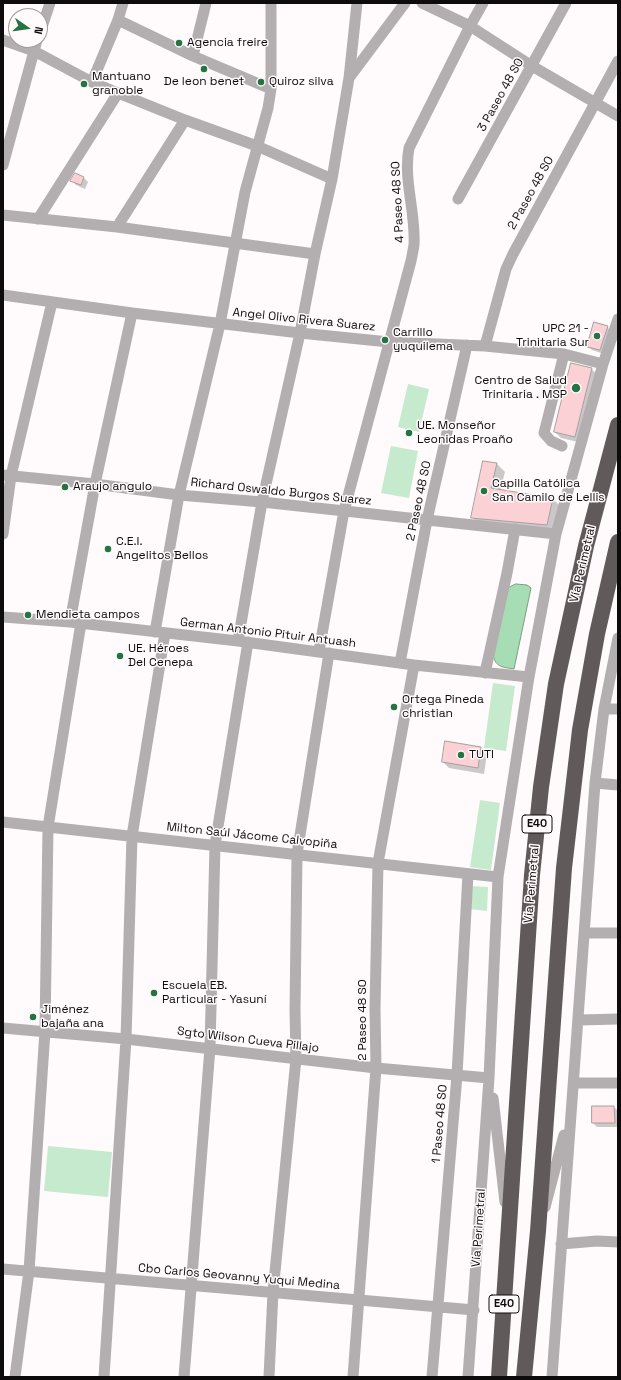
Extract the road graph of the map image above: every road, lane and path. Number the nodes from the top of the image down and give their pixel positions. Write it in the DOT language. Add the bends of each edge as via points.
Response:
graph roads {
  1 [pos="123,3"];
  2 [pos="206,3"];
  3 [pos="271,3"];
  4 [pos="357,3"];
  5 [pos="405,3"];
  6 [pos="422,3"];
  7 [pos="483,3"];
  8 [pos="566,3"];
  9 [pos="118,20"];
  10 [pos="470,26"];
  11 [pos="3,40"];
  12 [pos="35,48"];
  13 [pos="34,51"];
  14 [pos="193,56"];
  15 [pos="618,61"];
  16 [pos="532,66"];
  17 [pos="349,78"];
  18 [pos="92,82"];
  19 [pos="271,89"];
  20 [pos="118,93"];
  21 [pos="595,104"];
  22 [pos="618,116"];
  23 [pos="185,120"];
  24 [pos="257,146"];
  25 [pos="3,165"];
  26 [pos="332,179"];
  27 [pos="458,199"];
  28 [pos="3,215"];
  29 [pos="38,219"];
  30 [pos="117,227"];
  31 [pos="236,244"];
  32 [pos="315,254"];
  33 [pos="3,296"];
  34 [pos="52,302"];
  35 [pos="132,313"];
  36 [pos="618,319"];
  37 [pos="220,324"];
  38 [pos="300,333"];
  39 [pos="389,342"];
  40 [pos="467,345"];
  41 [pos="485,346"];
  42 [pos="564,354"];
  43 [pos="603,364"];
  44 [pos="618,425"];
  45 [pos="562,446"];
  46 [pos="7,475"];
  47 [pos="95,484"];
  48 [pos="179,495"];
  49 [pos="262,502"];
  50 [pos="344,511"];
  51 [pos="427,520"];
  52 [pos="515,529"];
  53 [pos="3,534"];
  54 [pos="556,534"];
  55 [pos="618,542"];
  56 [pos="3,617"];
  57 [pos="76,622"];
  58 [pos="160,633"];
  59 [pos="618,638"];
  60 [pos="243,641"];
  61 [pos="324,652"];
  62 [pos="400,663"];
  63 [pos="414,665"];
  64 [pos="485,673"];
  65 [pos="529,677"];
  66 [pos="604,709"];
  67 [pos="618,709"];
  68 [pos="595,783"];
  69 [pos="618,785"];
  70 [pos="3,822"];
  71 [pos="48,827"];
  72 [pos="132,836"];
  73 [pos="215,845"];
  74 [pos="297,854"];
  75 [pos="378,863"];
  76 [pos="468,874"];
  77 [pos="498,877"];
  78 [pos="585,933"];
  79 [pos="618,933"];
  80 [pos="618,1019"];
  81 [pos="579,1020"];
  82 [pos="3,1028"];
  83 [pos="45,1031"];
  84 [pos="126,1039"];
  85 [pos="210,1048"];
  86 [pos="296,1059"];
  87 [pos="376,1068"];
  88 [pos="457,1075"];
  89 [pos="489,1078"];
  90 [pos="574,1082"];
  91 [pos="618,1083"];
  92 [pos="572,1101"];
  93 [pos="508,1230"];
  94 [pos="538,1231"];
  95 [pos="618,1242"];
  96 [pos="562,1244"];
  97 [pos="3,1269"];
  98 [pos="29,1271"];
  99 [pos="110,1279"];
  100 [pos="192,1286"];
  101 [pos="273,1292"];
  102 [pos="358,1300"];
  103 [pos="437,1307"];
  104 [pos="474,1310"];
  105 [pos="15,1377"];
  106 [pos="104,1377"];
  107 [pos="184,1377"];
  108 [pos="269,1377"];
  109 [pos="353,1377"];
  110 [pos="432,1377"];
  111 [pos="468,1377"];
  112 [pos="499,1377"];
  113 [pos="524,1377"];
  114 [pos="552,1377"];
  1 -- 9 [label="street"];
  2 -- 14 [label="street"];
  3 -- 19 [label="street"];
  4 -- 17 [label="street"];
  5 -- 17 [label="street"];
  6 -- 10 [label="street"];
  7 -- 10 [label="street, 4 Paseo 48 SO"];
  8 -- 16 [label="street, 3 Paseo 48 SO"];
  9 -- 14 [label="street"];
  9 -- 18 [label="street"];
  10 -- 16 [label="street"];
  10 -- 39 [label="street, 4 Paseo 48 SO" via="409,148 406,162 414,245"];
  11 -- 13 [label="street"];
  12 -- 13 [label="street"];
  13 -- 18 [label="street"];
  13 -- 25 [label="street"];
  14 -- 19 [label="street"];
  15 -- 21 [label="street, 2 Paseo 48 SO"];
  16 -- 21 [label="street"];
  16 -- 27 [label="street, 3 Paseo 48 SO"];
  17 -- 26 [label="street"];
  18 -- 20 [label="street"];
  19 -- 24 [label="street"];
  20 -- 23 [label="street"];
  20 -- 29 [label="street"];
  21 -- 22 [label="street"];
  21 -- 41 [label="street, 2 Paseo 48 SO" via="512,254"];
  23 -- 24 [label="street"];
  23 -- 30 [label="street"];
  24 -- 26 [label="street"];
  24 -- 31 [label="street" via="245,192"];
  26 -- 32 [label="street"];
  28 -- 29 [label="street"];
  29 -- 30 [label="street"];
  30 -- 31 [label="street"];
  31 -- 32 [label="street"];
  31 -- 37 [label="street"];
  32 -- 38 [label="street"];
  33 -- 34 [label="street, Angel Olivo Rivera Suarez"];
  34 -- 35 [label="street, Angel Olivo Rivera Suarez"];
  34 -- 46 [label="street"];
  35 -- 37 [label="street, Angel Olivo Rivera Suarez"];
  35 -- 47 [label="street"];
  36 -- 43 [label="street, Vía Perimetral / E40"];
  37 -- 38 [label="street, Angel Olivo Rivera Suarez"];
  37 -- 48 [label="street"];
  38 -- 39 [label="street, Angel Olivo Rivera Suarez"];
  38 -- 49 [label="street"];
  39 -- 40 [label="street, Angel Olivo Rivera Suarez"];
  39 -- 50 [label="street, 4 Paseo 48 SO"];
  40 -- 41 [label="street, Angel Olivo Rivera Suarez"];
  40 -- 51 [label="street, 2 Paseo 48 SO"];
  41 -- 42 [label="street, Angel Olivo Rivera Suarez"];
  42 -- 43 [label="street, Angel Olivo Rivera Suarez"];
  42 -- 45 [label="street" via="544,433 551,441"];
  43 -- 54 [label="street, Vía Perimetral / E40"];
  44 -- 93 [label="highway, Vía Perimetral / E40" via="586,546 558,676 541,787 532,875"];
  46 -- 47 [label="street, Richard Oswaldo Burgos Suarez"];
  46 -- 53 [label="street"];
  47 -- 48 [label="street, Richard Oswaldo Burgos Suarez"];
  47 -- 57 [label="street"];
  48 -- 49 [label="street, Richard Oswaldo Burgos Suarez"];
  48 -- 58 [label="street"];
  49 -- 50 [label="street, Richard Oswaldo Burgos Suarez"];
  49 -- 60 [label="street"];
  50 -- 51 [label="street, Richard Oswaldo Burgos Suarez"];
  50 -- 61 [label="street, 4 Paseo 48 SO"];
  51 -- 52 [label="street, Richard Oswaldo Burgos Suarez"];
  51 -- 62 [label="street, 2 Paseo 48 SO"];
  52 -- 54 [label="street, Richard Oswaldo Burgos Suarez"];
  52 -- 64 [label="street"];
  54 -- 65 [label="street, Vía Perimetral / E40"];
  55 -- 94 [label="highway, E40" via="597,634 580,730 561,900"];
  56 -- 57 [label="street, German Antonio Pituir Antuash"];
  57 -- 58 [label="street, German Antonio Pituir Antuash"];
  57 -- 71 [label="street"];
  58 -- 60 [label="street, German Antonio Pituir Antuash"];
  58 -- 72 [label="street"];
  59 -- 66 [label="street, E40"];
  60 -- 61 [label="street, German Antonio Pituir Antuash"];
  60 -- 73 [label="street"];
  61 -- 62 [label="street, German Antonio Pituir Antuash"];
  61 -- 74 [label="street, 4 Paseo 48 SO"];
  62 -- 63 [label="street, German Antonio Pituir Antuash"];
  63 -- 64 [label="street, German Antonio Pituir Antuash"];
  63 -- 75 [label="street, 2 Paseo 48 SO"];
  64 -- 65 [label="street, German Antonio Pituir Antuash"];
  65 -- 77 [label="street, Vía Perimetral / E40"];
  66 -- 67 [label="street"];
  66 -- 68 [label="street, E40"];
  68 -- 69 [label="street"];
  68 -- 78 [label="street, E40"];
  70 -- 71 [label="street, Milton Saúl Jácome Calvopiña"];
  71 -- 72 [label="street, Milton Saúl Jácome Calvopiña"];
  71 -- 83 [label="street"];
  72 -- 73 [label="street, Milton Saúl Jácome Calvopiña"];
  72 -- 84 [label="street"];
  73 -- 74 [label="street, Milton Saúl Jácome Calvopiña"];
  73 -- 85 [label="street"];
  74 -- 75 [label="street, Milton Saúl Jácome Calvopiña"];
  74 -- 86 [label="street, 4 Paseo 48 SO"];
  75 -- 76 [label="street, Milton Saúl Jácome Calvopiña"];
  75 -- 87 [label="street, 2 Paseo 48 SO"];
  76 -- 77 [label="street, Milton Saúl Jácome Calvopiña"];
  76 -- 88 [label="street, 1 Paseo 48 SO"];
  77 -- 89 [label="street, Vía Perimetral / E40"];
  78 -- 79 [label="street"];
  78 -- 81 [label="street, E40"];
  80 -- 81 [label="street"];
  81 -- 90 [label="street, E40"];
  82 -- 83 [label="street, Sgto Wilson Cueva Pillajo"];
  83 -- 84 [label="street, Sgto Wilson Cueva Pillajo"];
  83 -- 98 [label="street"];
  84 -- 85 [label="street, Sgto Wilson Cueva Pillajo"];
  84 -- 99 [label="street"];
  85 -- 86 [label="street, Sgto Wilson Cueva Pillajo"];
  85 -- 100 [label="street"];
  86 -- 87 [label="street, Sgto Wilson Cueva Pillajo"];
  86 -- 101 [label="street, 4 Paseo 48 SO"];
  87 -- 88 [label="street, Sgto Wilson Cueva Pillajo"];
  87 -- 102 [label="street, 2 Paseo 48 SO"];
  88 -- 89 [label="street, Sgto Wilson Cueva Pillajo"];
  88 -- 103 [label="street, 1 Paseo 48 SO"];
  89 -- 93 [label="street, Vía Perimetral / E40"];
  89 -- 104 [label="street, Vía Perimetral"];
  90 -- 91 [label="street"];
  90 -- 92 [label="street, E40"];
  92 -- 94 [label="street, E40"];
  92 -- 96 [label="street"];
  93 -- 112 [label="highway, Vía Perimetral / E40"];
  94 -- 113 [label="highway, E40"];
  95 -- 96 [label="street"];
  96 -- 114 [label="street"];
  97 -- 98 [label="street, Cbo Carlos Geovanny Yuqui Medina"];
  98 -- 99 [label="street, Cbo Carlos Geovanny Yuqui Medina"];
  98 -- 105 [label="street"];
  99 -- 100 [label="street, Cbo Carlos Geovanny Yuqui Medina"];
  99 -- 106 [label="street"];
  100 -- 101 [label="street, Cbo Carlos Geovanny Yuqui Medina"];
  100 -- 107 [label="street"];
  101 -- 102 [label="street, Cbo Carlos Geovanny Yuqui Medina"];
  101 -- 108 [label="street, 4 Paseo 48 SO"];
  102 -- 103 [label="street, Cbo Carlos Geovanny Yuqui Medina"];
  102 -- 109 [label="street, 2 Paseo 48 SO"];
  103 -- 104 [label="street, Cbo Carlos Geovanny Yuqui Medina"];
  103 -- 110 [label="street, 1 Paseo 48 SO"];
  104 -- 111 [label="street, Vía Perimetral"];
}
